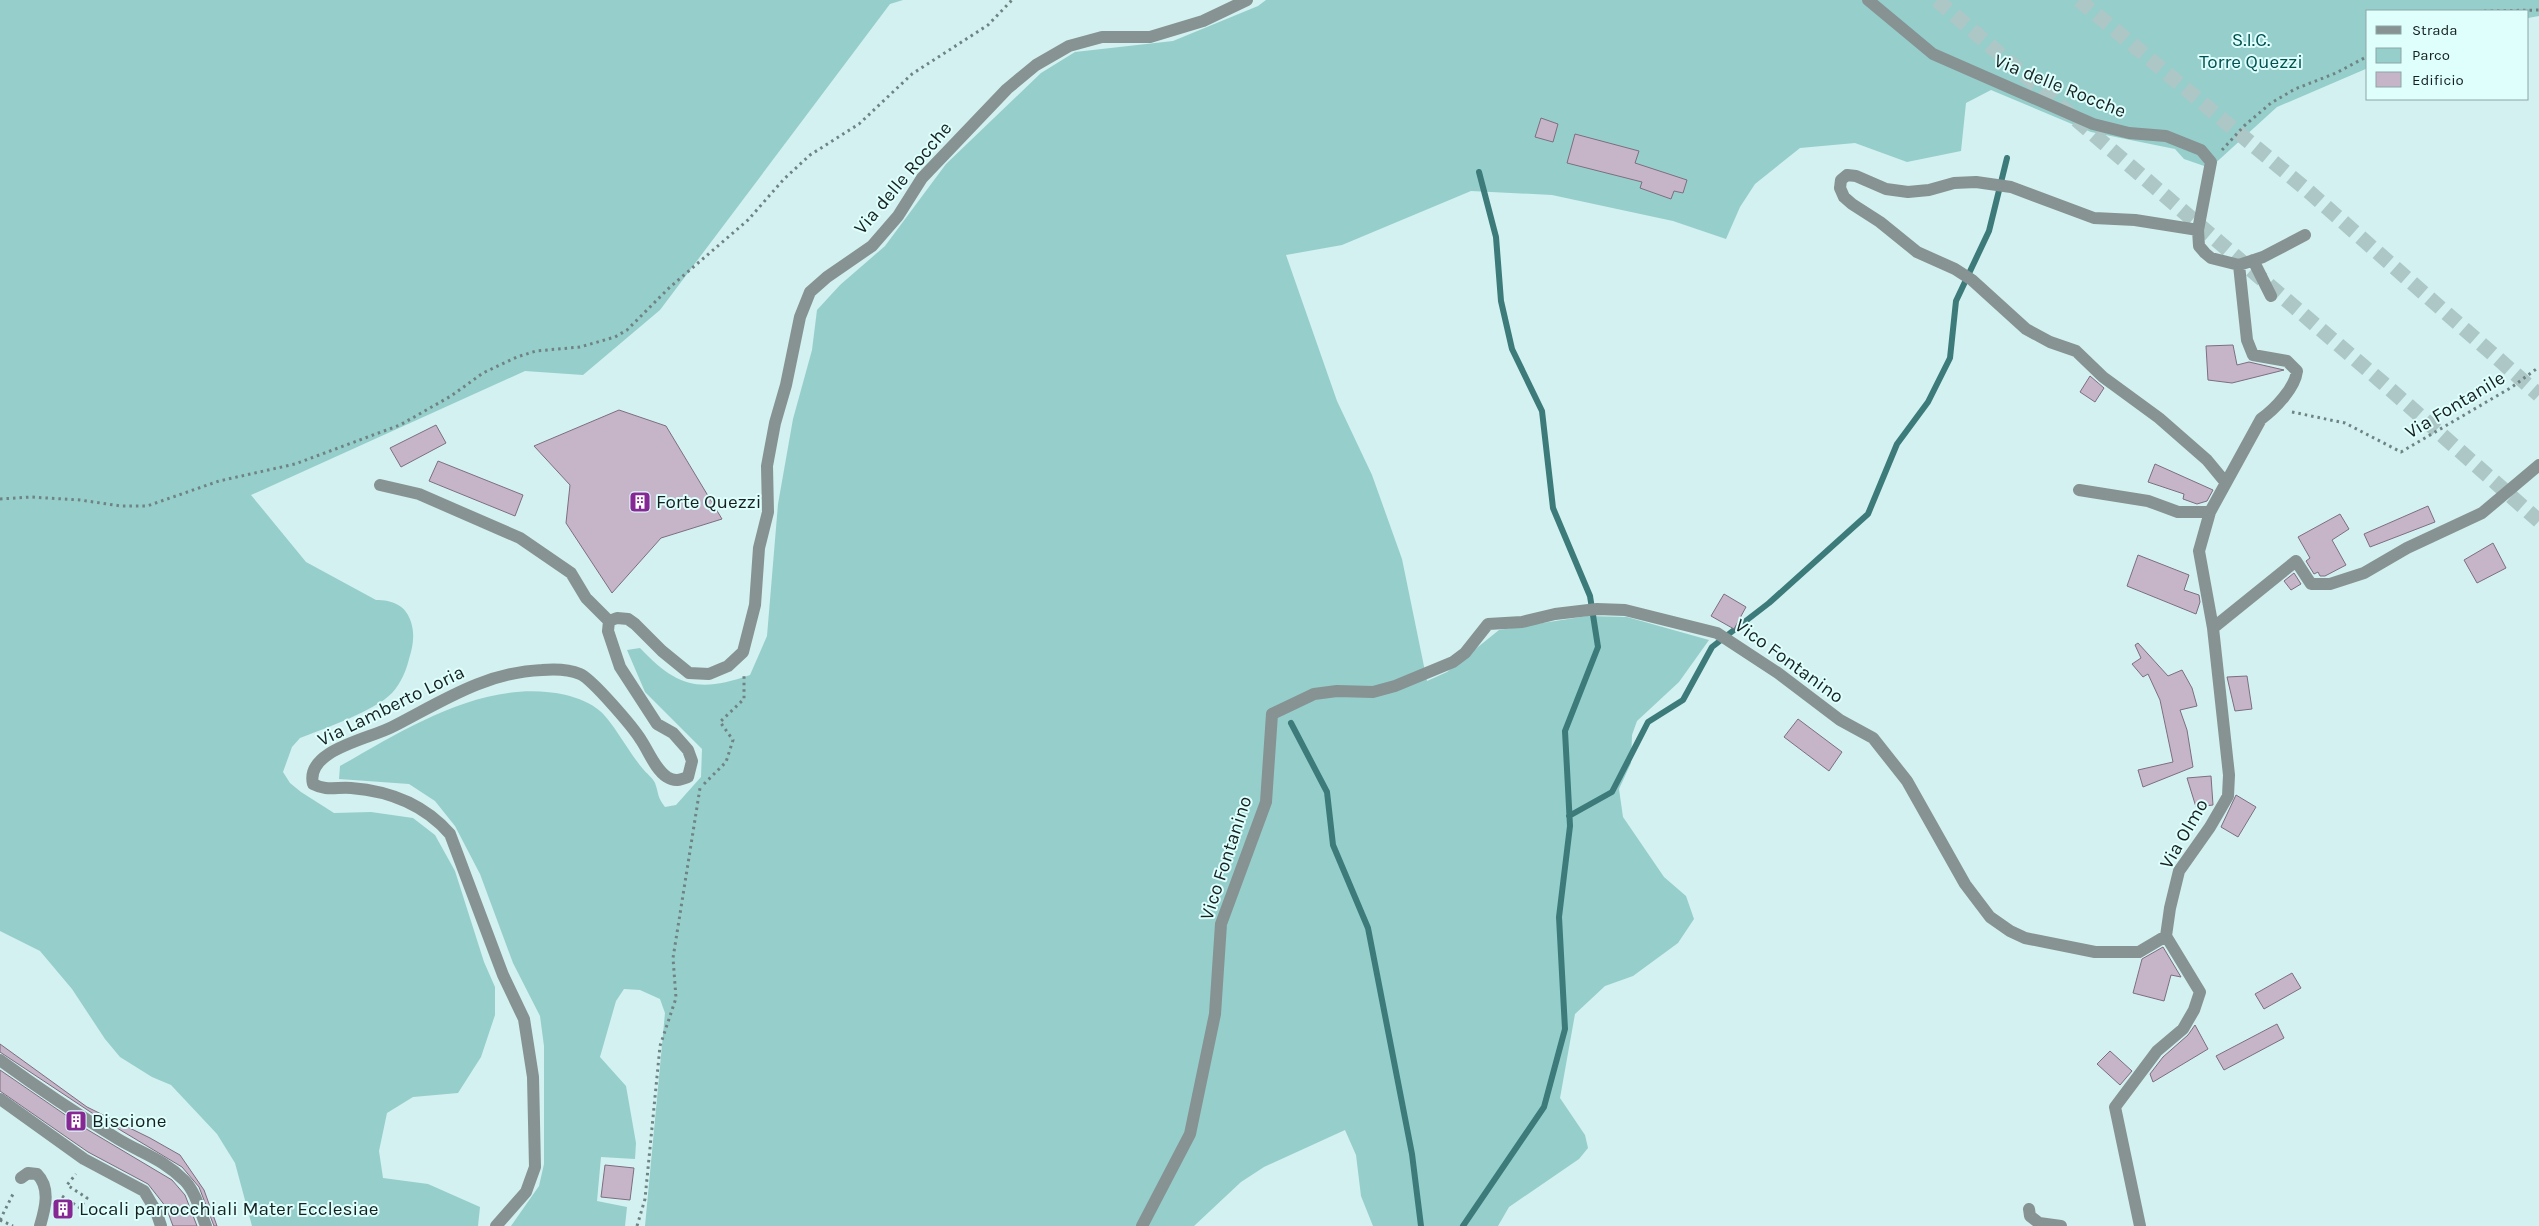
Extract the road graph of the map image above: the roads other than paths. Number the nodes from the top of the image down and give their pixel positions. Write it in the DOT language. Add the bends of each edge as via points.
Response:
graph roads {
  1 [pos="1247,0"];
  2 [pos="1868,0"];
  3 [pos="2198,230"];
  4 [pos="2304,235"];
  5 [pos="2253,260"];
  6 [pos="2239,265"];
  7 [pos="2270,296"];
  8 [pos="2539,465"];
  9 [pos="2226,483"];
  10 [pos="380,485"];
  11 [pos="2079,490"];
  12 [pos="2210,512"];
  13 [pos="609,622"];
  14 [pos="2213,628"];
  15 [pos="2166,936"];
  16 [pos="0,1060"];
  17 [pos="0,1099"];
  18 [pos="21,1178"];
  19 [pos="2029,1209"];
  20 [pos="40,1226"];
  21 [pos="161,1226"];
  22 [pos="206,1226"];
  23 [pos="496,1226"];
  24 [pos="1142,1226"];
  25 [pos="2061,1226"];
  26 [pos="2140,1226"];
  1 -- 13 [label="street, Via delle Rocche" via="1203,21 1150,37 1102,37 1069,46 1036,65 1008,89 922,178 898,216 872,246 810,292 800,317 786,385 774,423 767,466 768,512 759,548 755,605 743,652 728,666 709,674 689,673 636,624 617,618"];
  2 -- 3 [label="street, Via delle Rocche" via="1933,54 2093,124 2129,133 2166,136 2201,150 2211,162"];
  3 -- 6 [label="street" via="2199,246 2204,253"];
  3 -- 9 [label="street" via="2135,220 2094,218 2011,187 1976,182 1908,192 1886,189 1856,176 1841,180 1840,188 1852,204 1917,252 1972,280 2026,329 2076,351 2102,377 2159,418 2207,460"];
  4 -- 5 [label="street"];
  5 -- 6 [label="street"];
  5 -- 7 [label="street"];
  6 -- 9 [label="street, Via Olmo" via="2247,340 2253,355 2287,361 2297,371 2296,380 2270,413 2261,419"];
  8 -- 14 [label="street" via="2482,513 2407,548 2364,573 2330,584 2311,584 2296,561"];
  9 -- 12 [label="street, Via Olmo"];
  10 -- 13 [label="street" via="419,494 520,538 570,573 586,598"];
  11 -- 12 [label="street" via="2148,501 2178,512"];
  12 -- 14 [label="street, Via Olmo" via="2199,551"];
  13 -- 23 [label="street, Via Lamberto Loria" via="608,631 620,667 658,724 673,733 688,750 692,761 688,777 677,781 667,777 630,724 591,682 580,674 557,669 527,670 466,687 392,727 340,747 311,771 313,784 323,789 378,792 423,808 450,834 462,859 502,975 524,1018 533,1077 535,1167 526,1192"];
  14 -- 15 [label="street, Via Olmo" via="2229,774 2228,796 2179,871"];
  15 -- 24 [label="street, Vico Fontanino" via="2139,952 2095,952 2025,938 2010,931 1990,917 1965,884 1908,781 1873,738 1840,720 1718,633 1625,610 1555,614 1522,622 1488,624 1465,653 1453,662 1403,683 1373,692 1314,694 1272,714 1266,802 1221,924 1215,1014 1190,1134"];
  15 -- 26 [label="street" via="2200,992 2183,1029 2157,1051 2115,1107"];
  16 -- 22 [label="street" via="67,1108 130,1146 164,1162 187,1183"];
  17 -- 21 [label="street" via="84,1160 144,1190"];
  18 -- 20 [label="street" via="28,1173 37,1174 45,1185"];
  19 -- 25 [label="street" via="2030,1216 2039,1223"];
}
